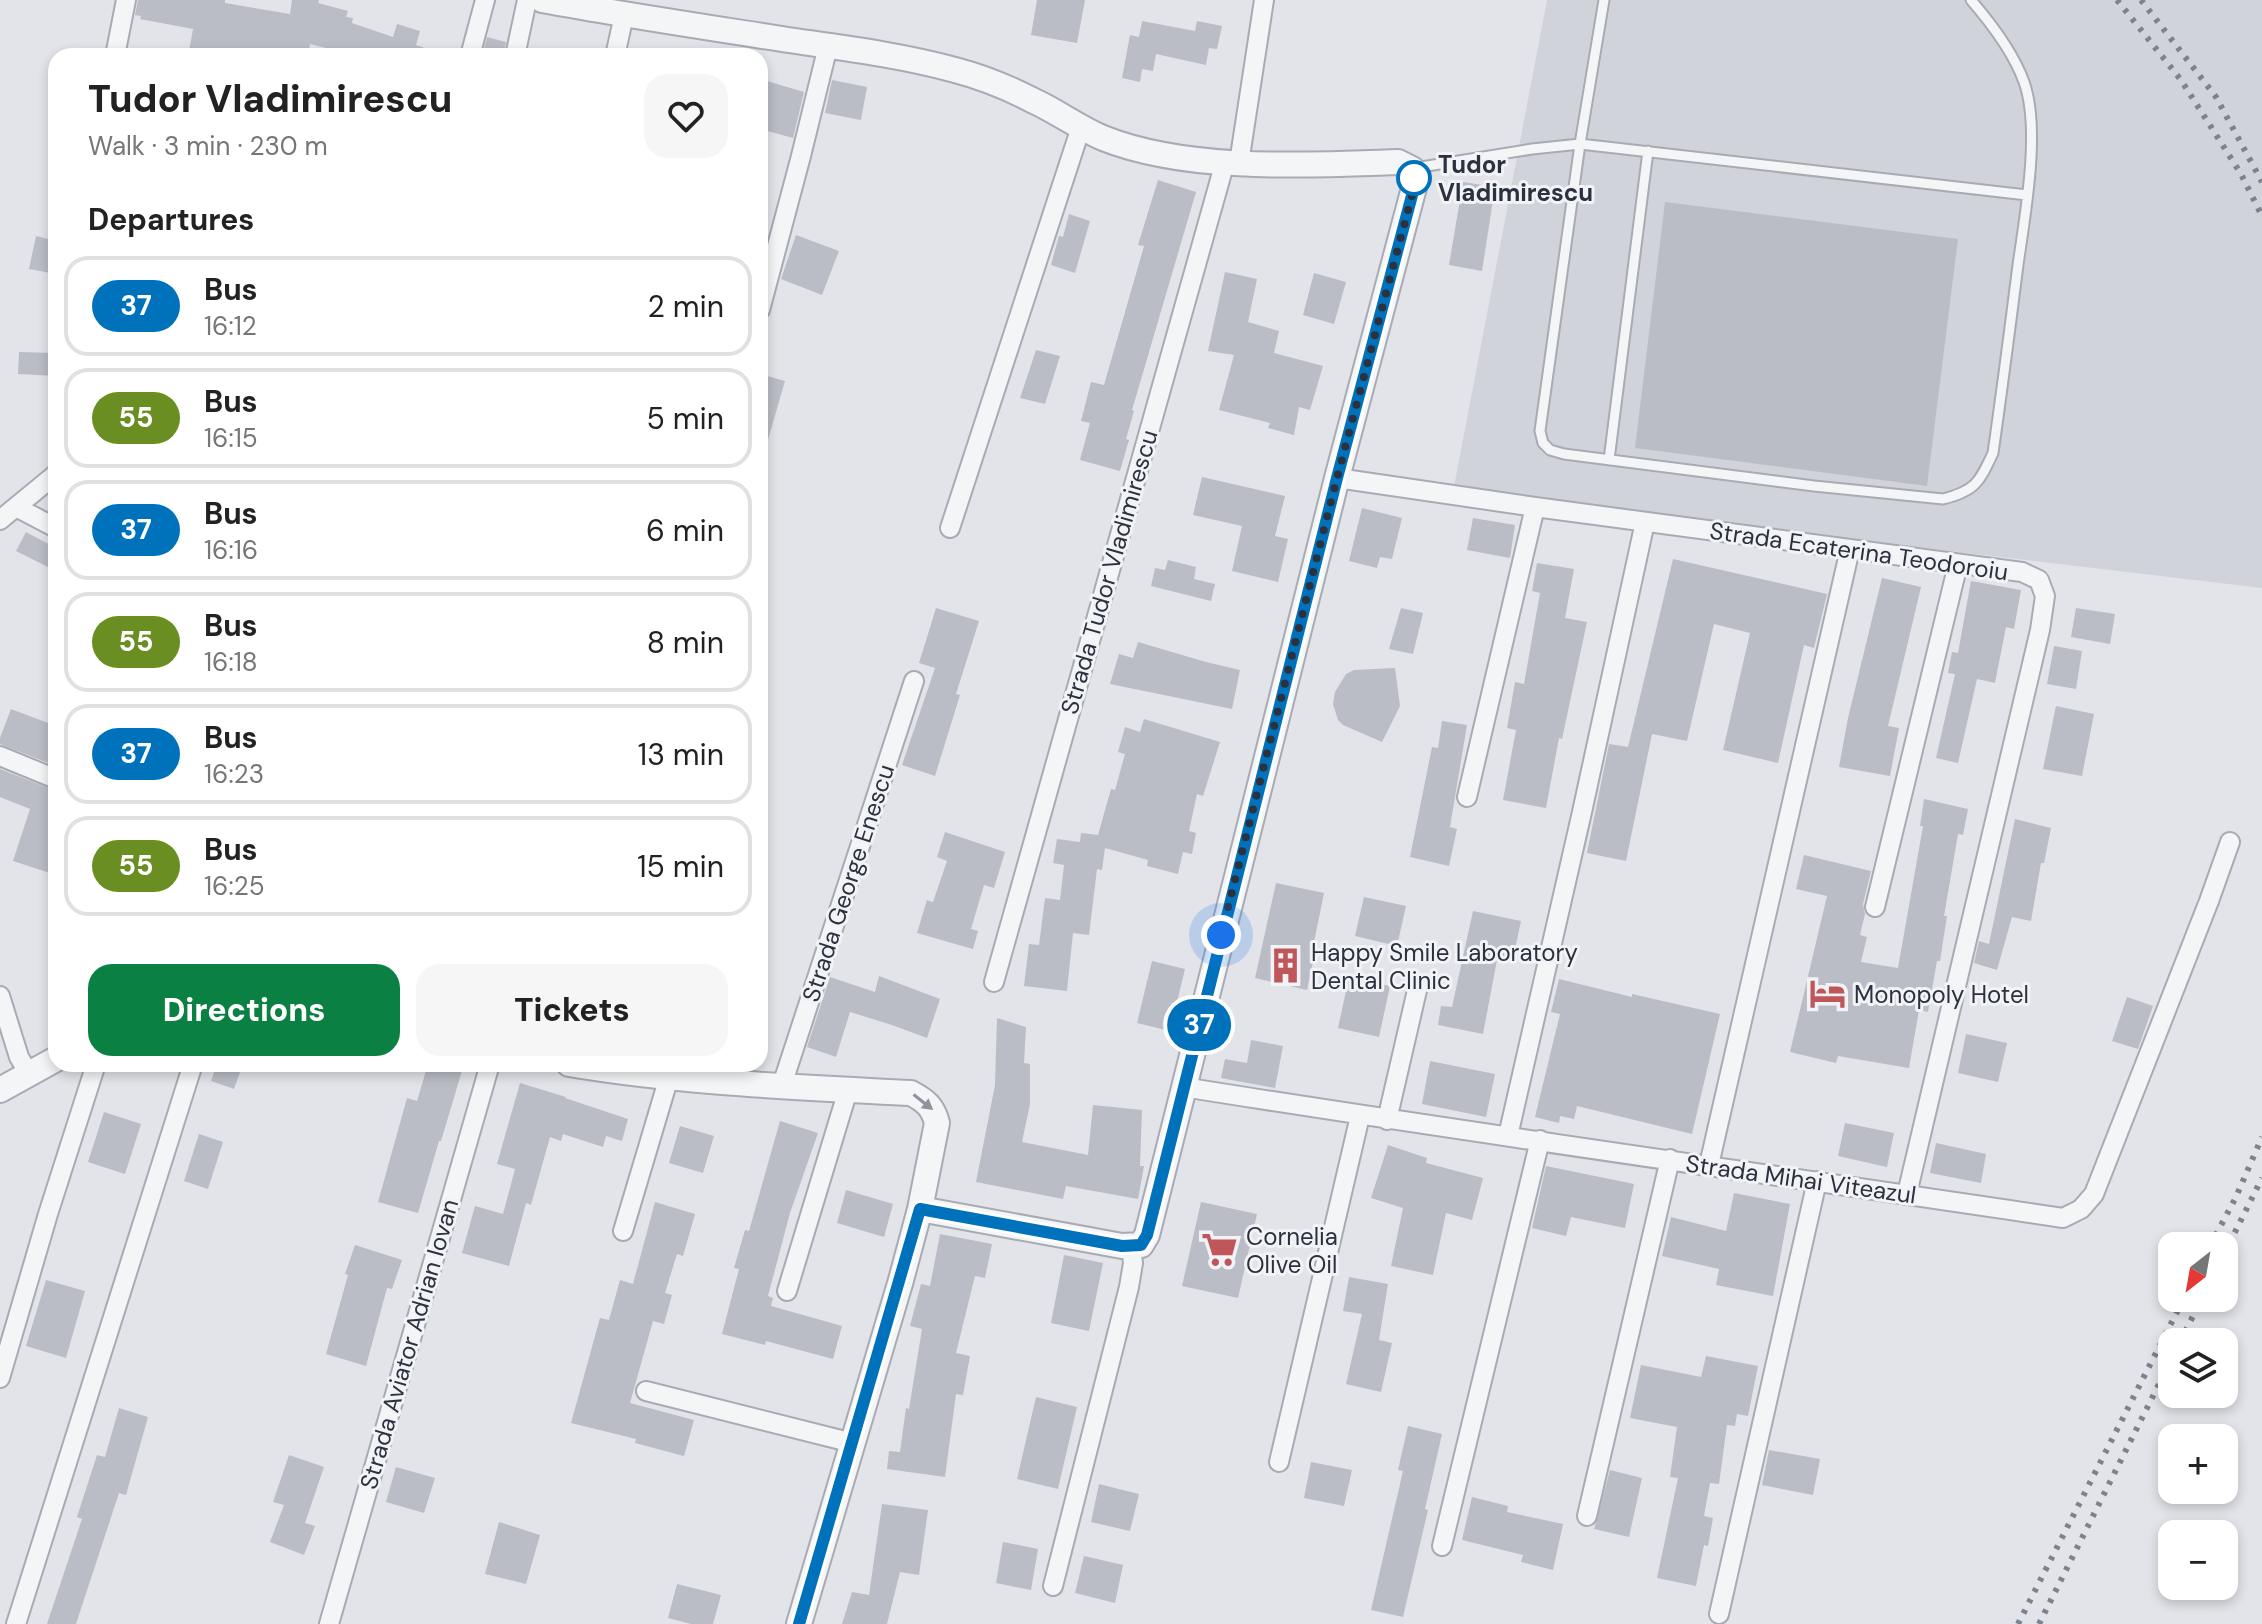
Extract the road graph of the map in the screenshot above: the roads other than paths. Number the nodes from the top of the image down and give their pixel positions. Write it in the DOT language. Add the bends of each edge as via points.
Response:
graph roads {
  1 [pos="126,0"];
  2 [pos="485,0"];
  3 [pos="527,0"];
  4 [pos="542,0"];
  5 [pos="1264,0"];
  6 [pos="1604,0"];
  7 [pos="1971,0"];
  8 [pos="624,15"];
  9 [pos="828,46"];
  10 [pos="117,48"];
  11 [pos="472,48"];
  12 [pos="517,48"];
  13 [pos="617,48"];
  14 [pos="1081,127"];
  15 [pos="1580,144"];
  16 [pos="1648,151"];
  17 [pos="1232,162"];
  18 [pos="1412,169"];
  19 [pos="2027,195"];
  20 [pos="768,280"];
  21 [pos="1609,460"];
  22 [pos="1337,478"];
  23 [pos="48,481"];
  24 [pos="16,507"];
  25 [pos="1535,507"];
  26 [pos="0,520"];
  27 [pos="1645,522"];
  28 [pos="48,524"];
  29 [pos="950,528"];
  30 [pos="1850,549"];
  31 [pos="1958,564"];
  32 [pos="914,681"];
  33 [pos="0,756"];
  34 [pos="48,776"];
  35 [pos="1467,797"];
  36 [pos="2230,842"];
  37 [pos="1875,907"];
  38 [pos="994,982"];
  39 [pos="1418,986"];
  40 [pos="0,996"];
  41 [pos="48,1063"];
  42 [pos="93,1072"];
  43 [pos="190,1072"];
  44 [pos="488,1072"];
  45 [pos="632,1072"];
  46 [pos="29,1074"];
  47 [pos="669,1077"];
  48 [pos="782,1085"];
  49 [pos="1183,1087"];
  50 [pos="0,1090"];
  51 [pos="848,1090"];
  52 [pos="1360,1116"];
  53 [pos="1387,1120"];
  54 [pos="1508,1136"];
  55 [pos="1540,1140"];
  56 [pos="1670,1159"];
  57 [pos="1709,1165"];
  58 [pos="1817,1181"];
  59 [pos="1907,1194"];
  60 [pos="920,1209"];
  61 [pos="623,1231"];
  62 [pos="1131,1247"];
  63 [pos="787,1291"];
  64 [pos="0,1378"];
  65 [pos="646,1391"];
  66 [pos="853,1443"];
  67 [pos="1279,1462"];
  68 [pos="1587,1516"];
  69 [pos="1442,1546"];
  70 [pos="1053,1586"];
  71 [pos="1719,1614"];
  72 [pos="16,1624"];
  73 [pos="329,1624"];
  74 [pos="799,1624"];
  1 -- 10 [label="street"];
  2 -- 11 [label="street"];
  3 -- 12 [label="street"];
  4 -- 8 [label="street"];
  5 -- 17 [label="street, Strada Tudor Vladimirescu"];
  6 -- 15 [label="lane"];
  7 -- 19 [label="lane" via="1994,26 2024,82 2031,148"];
  8 -- 9 [label="street"];
  8 -- 13 [label="street"];
  9 -- 14 [label="street" via="957,70 1036,101"];
  9 -- 20 [label="street"];
  14 -- 17 [label="street" via="1138,149"];
  14 -- 29 [label="street"];
  15 -- 16 [label="lane"];
  15 -- 18 [label="lane"];
  15 -- 21 [label="lane" via="1540,431 1550,450"];
  16 -- 19 [label="lane"];
  16 -- 21 [label="lane"];
  17 -- 18 [label="street" via="1398,162"];
  17 -- 38 [label="street, Strada Tudor Vladimirescu"];
  18 -- 22 [label="street" via="1415,184"];
  19 -- 21 [label="lane" via="1993,453 1982,477 1965,493 1943,499"];
  22 -- 25 [label="street, Strada Ecaterina Teodoroiu"];
  22 -- 49 [label="street"];
  23 -- 24 [label="street"];
  24 -- 26 [label="street"];
  24 -- 28 [label="street"];
  25 -- 27 [label="street, Strada Ecaterina Teodoroiu"];
  25 -- 35 [label="street"];
  27 -- 30 [label="street, Strada Ecaterina Teodoroiu"];
  27 -- 54 [label="street"];
  30 -- 31 [label="street, Strada Ecaterina Teodoroiu"];
  30 -- 57 [label="street"];
  31 -- 37 [label="street"];
  31 -- 59 [label="street, Strada Ecaterina Teodoroiu" via="2022,572 2039,580 2045,596"];
  32 -- 48 [label="street, Strada George Enescu"];
  33 -- 34 [label="street"];
  36 -- 59 [label="street, Strada Mihai Viteazul" via="2094,1194 2081,1209 2063,1218"];
  39 -- 53 [label="street"];
  40 -- 46 [label="street"];
  41 -- 46 [label="street"];
  42 -- 64 [label="street"];
  43 -- 72 [label="street"];
  44 -- 73 [label="street, Strada Aviator Adrian Iovan"];
  45 -- 47 [label="street"];
  46 -- 50 [label="street"];
  47 -- 48 [label="street"];
  47 -- 61 [label="street"];
  48 -- 51 [label="street"];
  49 -- 52 [label="street, Strada Mihai Viteazul"];
  49 -- 62 [label="street" via="1151,1225 1141,1245"];
  51 -- 60 [label="street, one-way" via="911,1093 934,1109 937,1123"];
  51 -- 63 [label="street"];
  52 -- 53 [label="street, Strada Mihai Viteazul"];
  52 -- 67 [label="street"];
  53 -- 54 [label="street, Strada Mihai Viteazul"];
  54 -- 55 [label="street, Strada Mihai Viteazul"];
  55 -- 56 [label="street, Strada Mihai Viteazul"];
  55 -- 69 [label="street"];
  56 -- 57 [label="street, Strada Mihai Viteazul"];
  56 -- 68 [label="street"];
  57 -- 58 [label="street, Strada Mihai Viteazul"];
  58 -- 59 [label="street, Strada Mihai Viteazul"];
  58 -- 71 [label="street"];
  60 -- 62 [label="street"];
  60 -- 66 [label="street"];
  62 -- 70 [label="street" via="1129,1287"];
  65 -- 66 [label="street"];
  66 -- 74 [label="street"];
}
